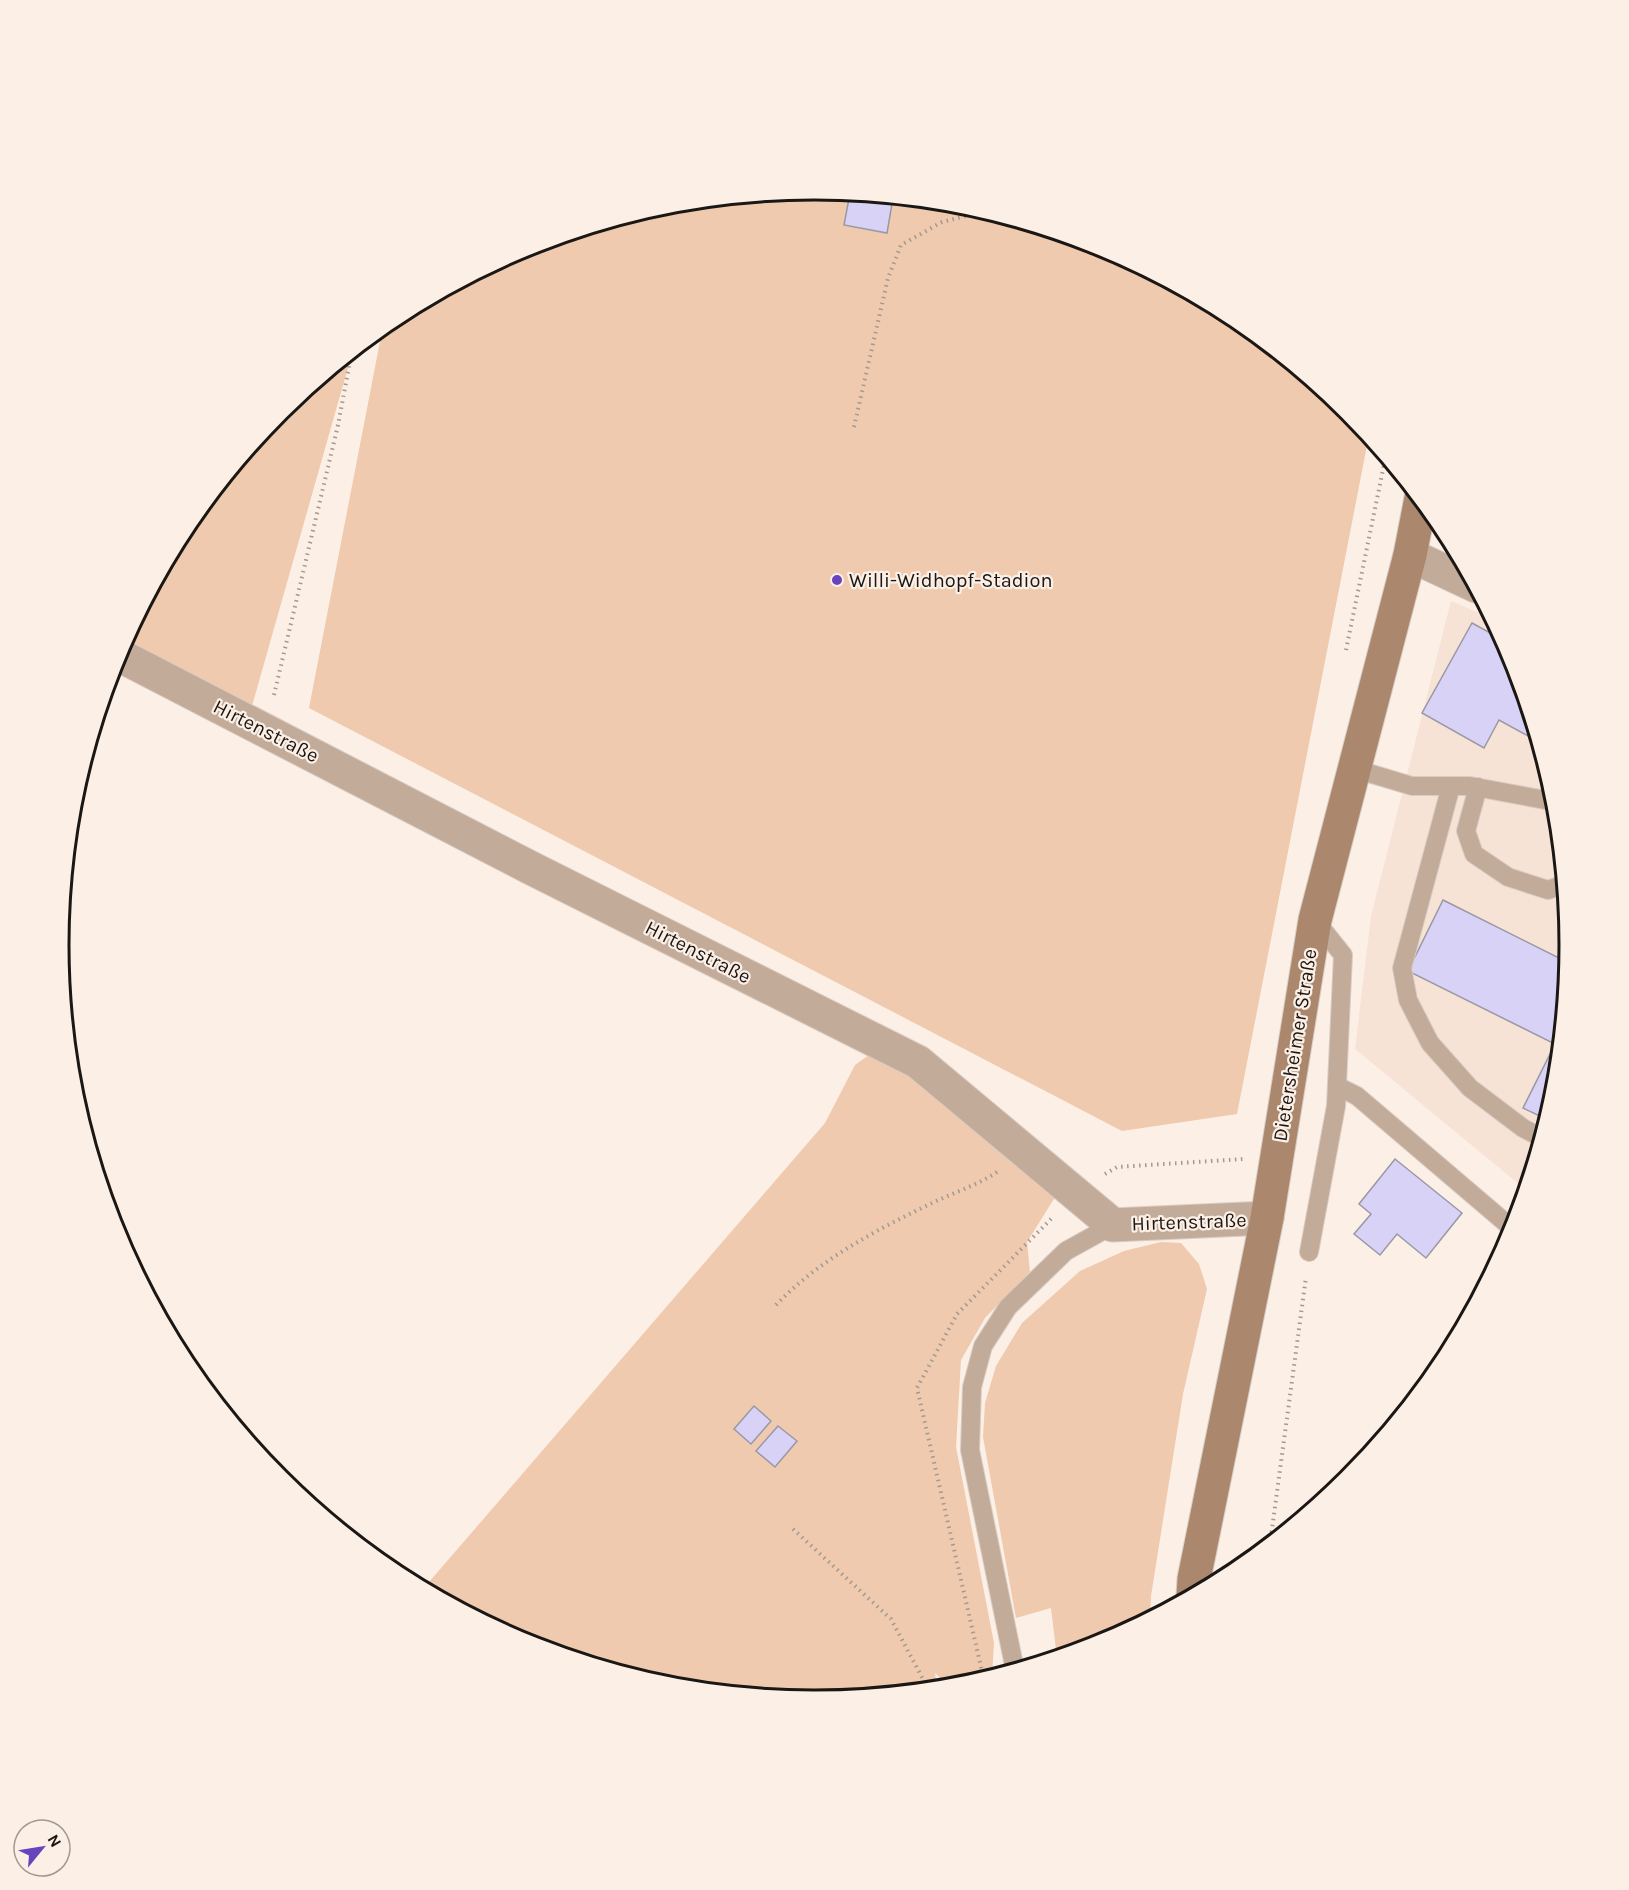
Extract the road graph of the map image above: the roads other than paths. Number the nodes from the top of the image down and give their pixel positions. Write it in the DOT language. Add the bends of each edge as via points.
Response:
graph roads {
  1 [pos="1419,509"];
  2 [pos="1410,555"];
  3 [pos="1465,581"];
  4 [pos="126,659"];
  5 [pos="1355,769"];
  6 [pos="1451,786"];
  7 [pos="1478,787"];
  8 [pos="1546,800"];
  9 [pos="1557,887"];
  10 [pos="1315,920"];
  11 [pos="1337,1086"];
  12 [pos="1536,1135"];
  13 [pos="1267,1218"];
  14 [pos="1506,1223"];
  15 [pos="1113,1225"];
  16 [pos="1309,1252"];
  17 [pos="1194,1587"];
  18 [pos="1014,1663"];
  1 -- 2 [label="street, Dietersheimer Straße"];
  2 -- 3 [label="street"];
  2 -- 5 [label="street, Dietersheimer Straße"];
  4 -- 15 [label="street, Hirtenstraße" via="918,1062"];
  5 -- 6 [label="lane" via="1412,786"];
  5 -- 10 [label="street, Dietersheimer Straße"];
  6 -- 7 [label="lane"];
  6 -- 12 [label="lane" via="1402,968 1408,1000 1430,1043 1470,1088"];
  7 -- 8 [label="lane"];
  7 -- 9 [label="lane" via="1466,831 1474,854 1508,877 1548,890"];
  10 -- 11 [label="lane" via="1343,955"];
  10 -- 13 [label="street, Dietersheimer Straße"];
  11 -- 14 [label="lane" via="1357,1096"];
  11 -- 16 [label="lane"];
  13 -- 15 [label="street, Hirtenstraße"];
  13 -- 17 [label="street, Dietersheimer Straße"];
  15 -- 18 [label="lane" via="1066,1251 1008,1307 983,1346 972,1387 970,1450"];
}
